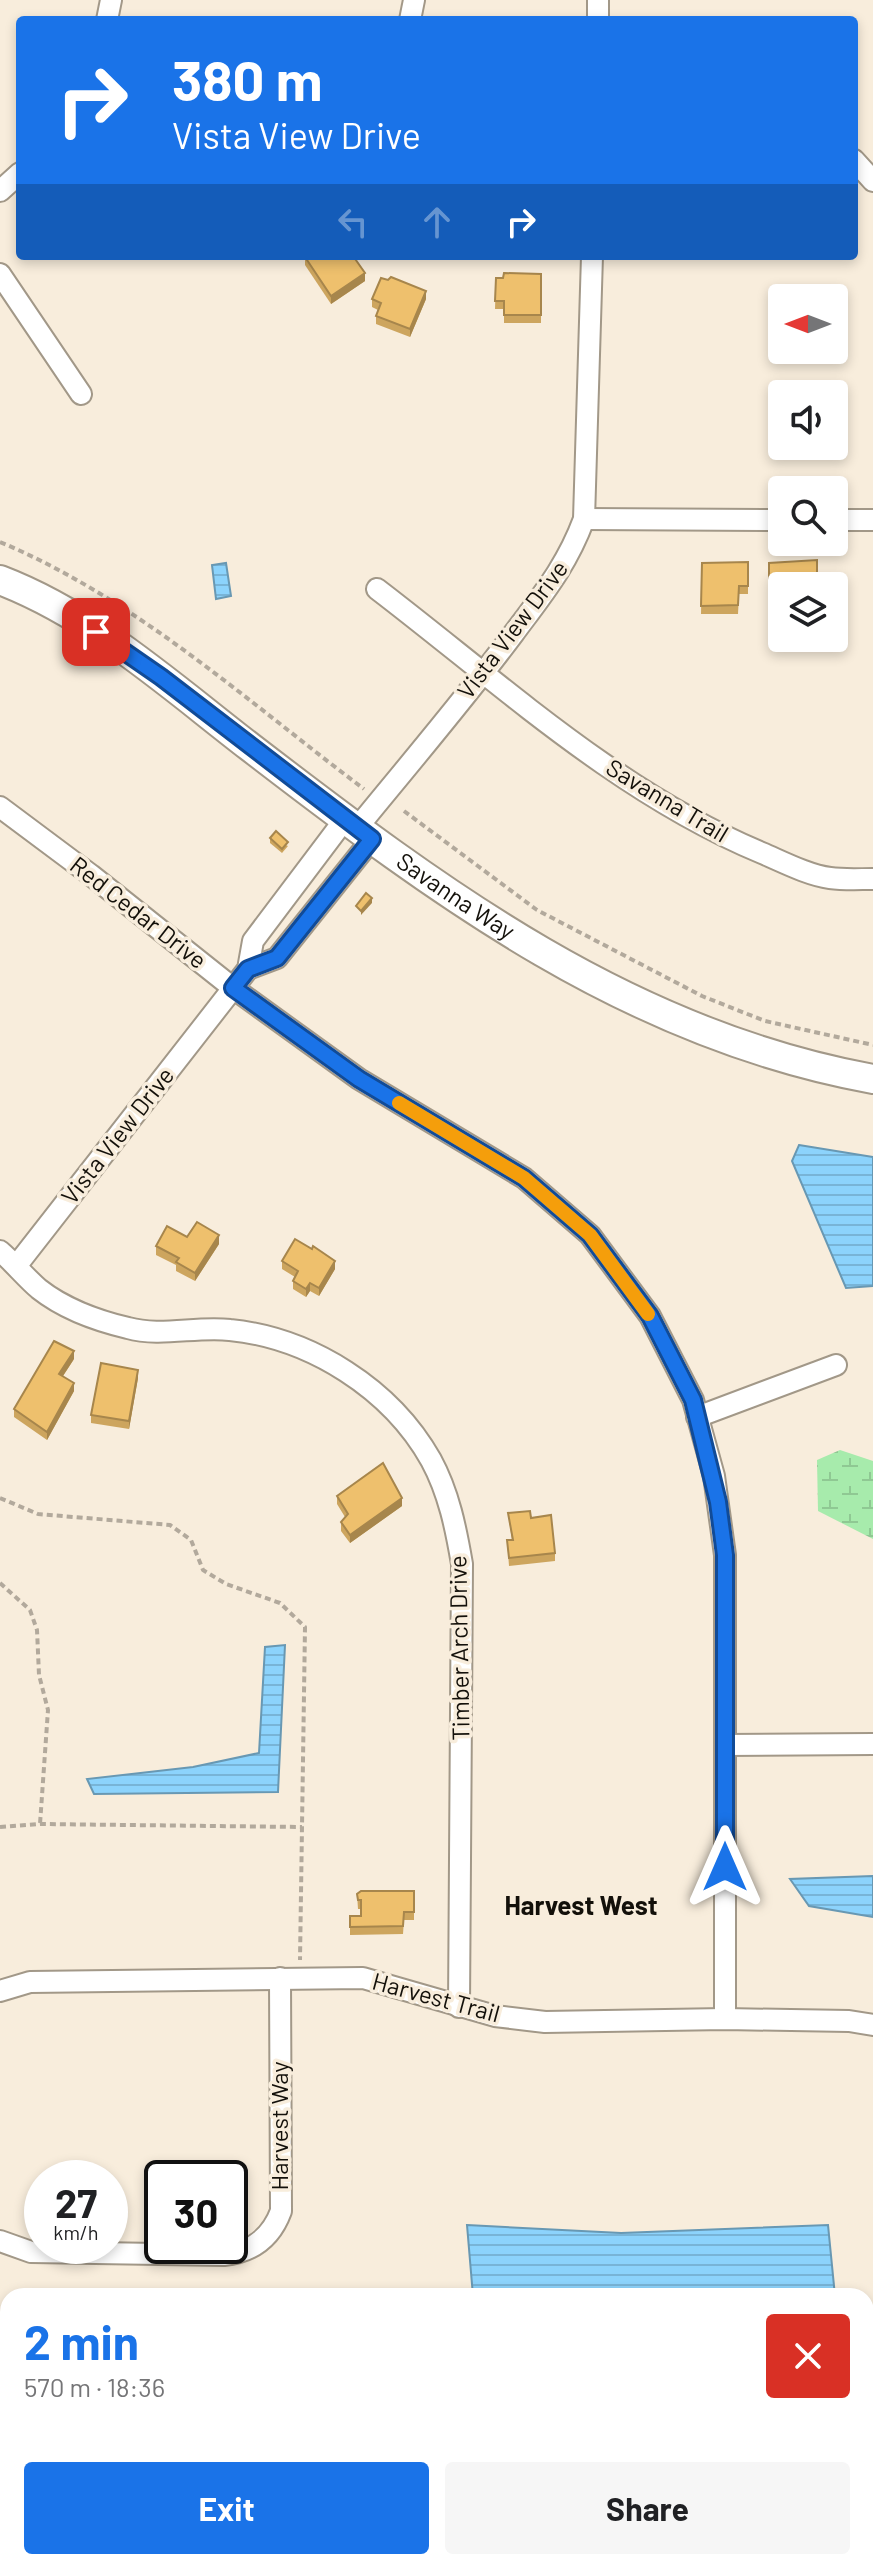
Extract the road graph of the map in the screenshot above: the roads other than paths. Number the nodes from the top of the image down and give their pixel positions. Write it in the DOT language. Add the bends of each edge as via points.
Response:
graph roads {
  1 [pos="858,164"];
  2 [pos="16,177"];
  3 [pos="873,181"];
  4 [pos="0,191"];
  5 [pos="592,260"];
  6 [pos="0,274"];
  7 [pos="81,394"];
  8 [pos="584,519"];
  9 [pos="768,520"];
  10 [pos="848,520"];
  11 [pos="873,520"];
  12 [pos="0,580"];
  13 [pos="377,589"];
  14 [pos="485,671"];
  15 [pos="0,807"];
  16 [pos="358,829"];
  17 [pos="873,879"];
  18 [pos="248,969"];
  19 [pos="233,988"];
  20 [pos="873,1079"];
  21 [pos="0,1251"];
  22 [pos="17,1265"];
  23 [pos="836,1365"];
  24 [pos="697,1417"];
  25 [pos="873,1744"];
  26 [pos="725,1745"];
  27 [pos="290,1978"];
  28 [pos="0,1991"];
  29 [pos="459,2007"];
  30 [pos="725,2019"];
  31 [pos="873,2025"];
  32 [pos="0,2241"];
  1 -- 3 [label="street"];
  2 -- 4 [label="street"];
  5 -- 8 [label="street, Vista View Drive"];
  6 -- 7 [label="street"];
  8 -- 9 [label="street"];
  8 -- 14 [label="street, Vista View Drive" via="563,568"];
  10 -- 11 [label="street"];
  12 -- 16 [label="street, Savanna Way" via="115,643"];
  13 -- 14 [label="street, Savanna Trail"];
  14 -- 16 [label="street, Vista View Drive"];
  14 -- 17 [label="street, Savanna Trail" via="583,749 661,802 727,838 829,878"];
  15 -- 19 [label="street, Red Cedar Drive"];
  16 -- 18 [label="street, Vista View Drive" via="253,941"];
  16 -- 18 [label="street, Vista View Drive" via="277,958"];
  16 -- 20 [label="street, Savanna Way" via="504,932 636,1002 735,1044"];
  18 -- 19 [label="street, Vista View Drive"];
  19 -- 22 [label="street, Vista View Drive"];
  19 -- 24 [label="street, Red Cedar Drive" via="359,1079 524,1178 590,1235 650,1316"];
  21 -- 22 [label="street, Timber Arch Drive"];
  22 -- 29 [label="street, Timber Arch Drive" via="40,1290 82,1313 131,1329 228,1329 281,1338 341,1368 392,1407 431,1460 454,1515 462,1564"];
  23 -- 24 [label="street"];
  24 -- 26 [label="street, Red Cedar Drive" via="714,1476 725,1555"];
  25 -- 26 [label="street"];
  26 -- 30 [label="street, Red Cedar Drive"];
  27 -- 28 [label="street, Harvest Trail" via="30,1982"];
  27 -- 29 [label="street, Harvest Trail" via="363,1978"];
  27 -- 32 [label="street, Harvest Way" via="281,2211 258,2243 224,2255 31,2252"];
  29 -- 30 [label="street, Harvest Trail" via="545,2022"];
  30 -- 31 [label="street, Harvest Trail"];
}
